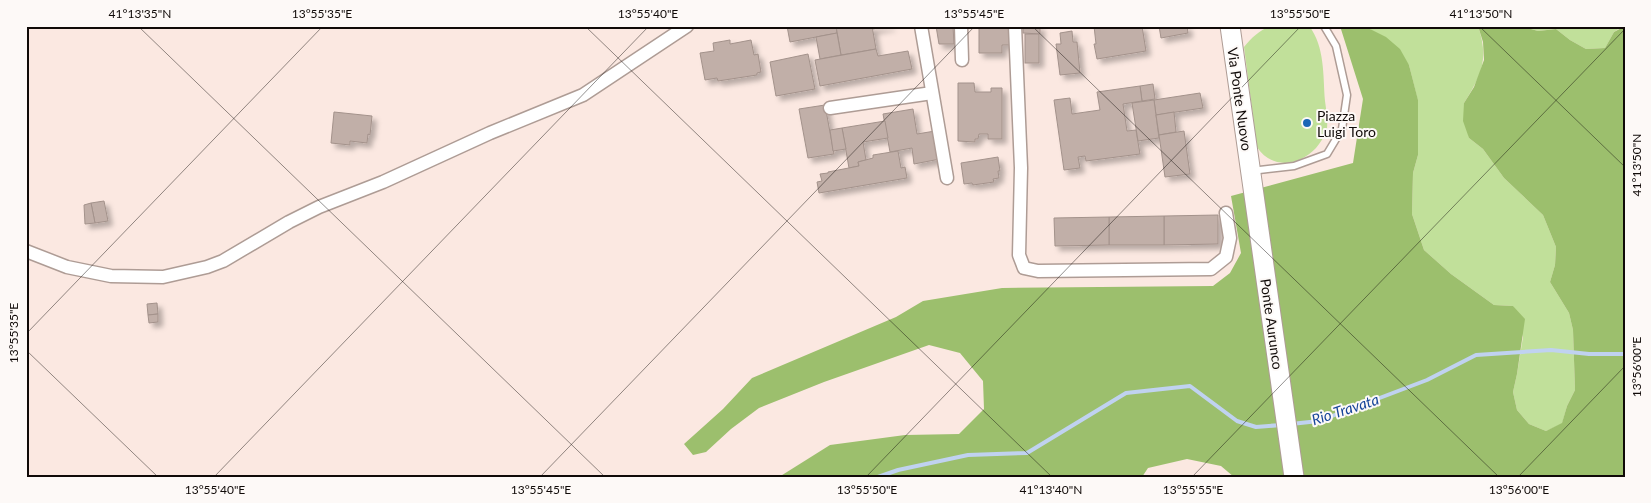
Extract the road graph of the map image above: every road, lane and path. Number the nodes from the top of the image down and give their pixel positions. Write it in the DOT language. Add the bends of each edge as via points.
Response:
graph roads {
  1 [pos="687,26"];
  2 [pos="921,26"];
  3 [pos="961,26"];
  4 [pos="1015,26"];
  5 [pos="1230,26"];
  6 [pos="1324,26"];
  7 [pos="962,60"];
  8 [pos="932,93"];
  9 [pos="830,108"];
  10 [pos="1250,171"];
  11 [pos="947,178"];
  12 [pos="1226,213"];
  13 [pos="26,251"];
  14 [pos="1294,477"];
  1 -- 13 [label="street" via="583,95 319,207 223,262 163,277 111,276 67,267"];
  2 -- 8 [label="street"];
  3 -- 7 [label="street"];
  4 -- 12 [label="street" via="1021,168 1019,255 1024,268 1038,271 1211,269 1226,257 1230,238"];
  5 -- 10 [label="street, Via Ponte Nuovo"];
  6 -- 10 [label="lane" via="1336,46 1347,95 1342,129 1327,154 1294,166"];
  8 -- 9 [label="street"];
  8 -- 11 [label="street"];
  10 -- 14 [label="street, Ponte Aurunco"];
}
